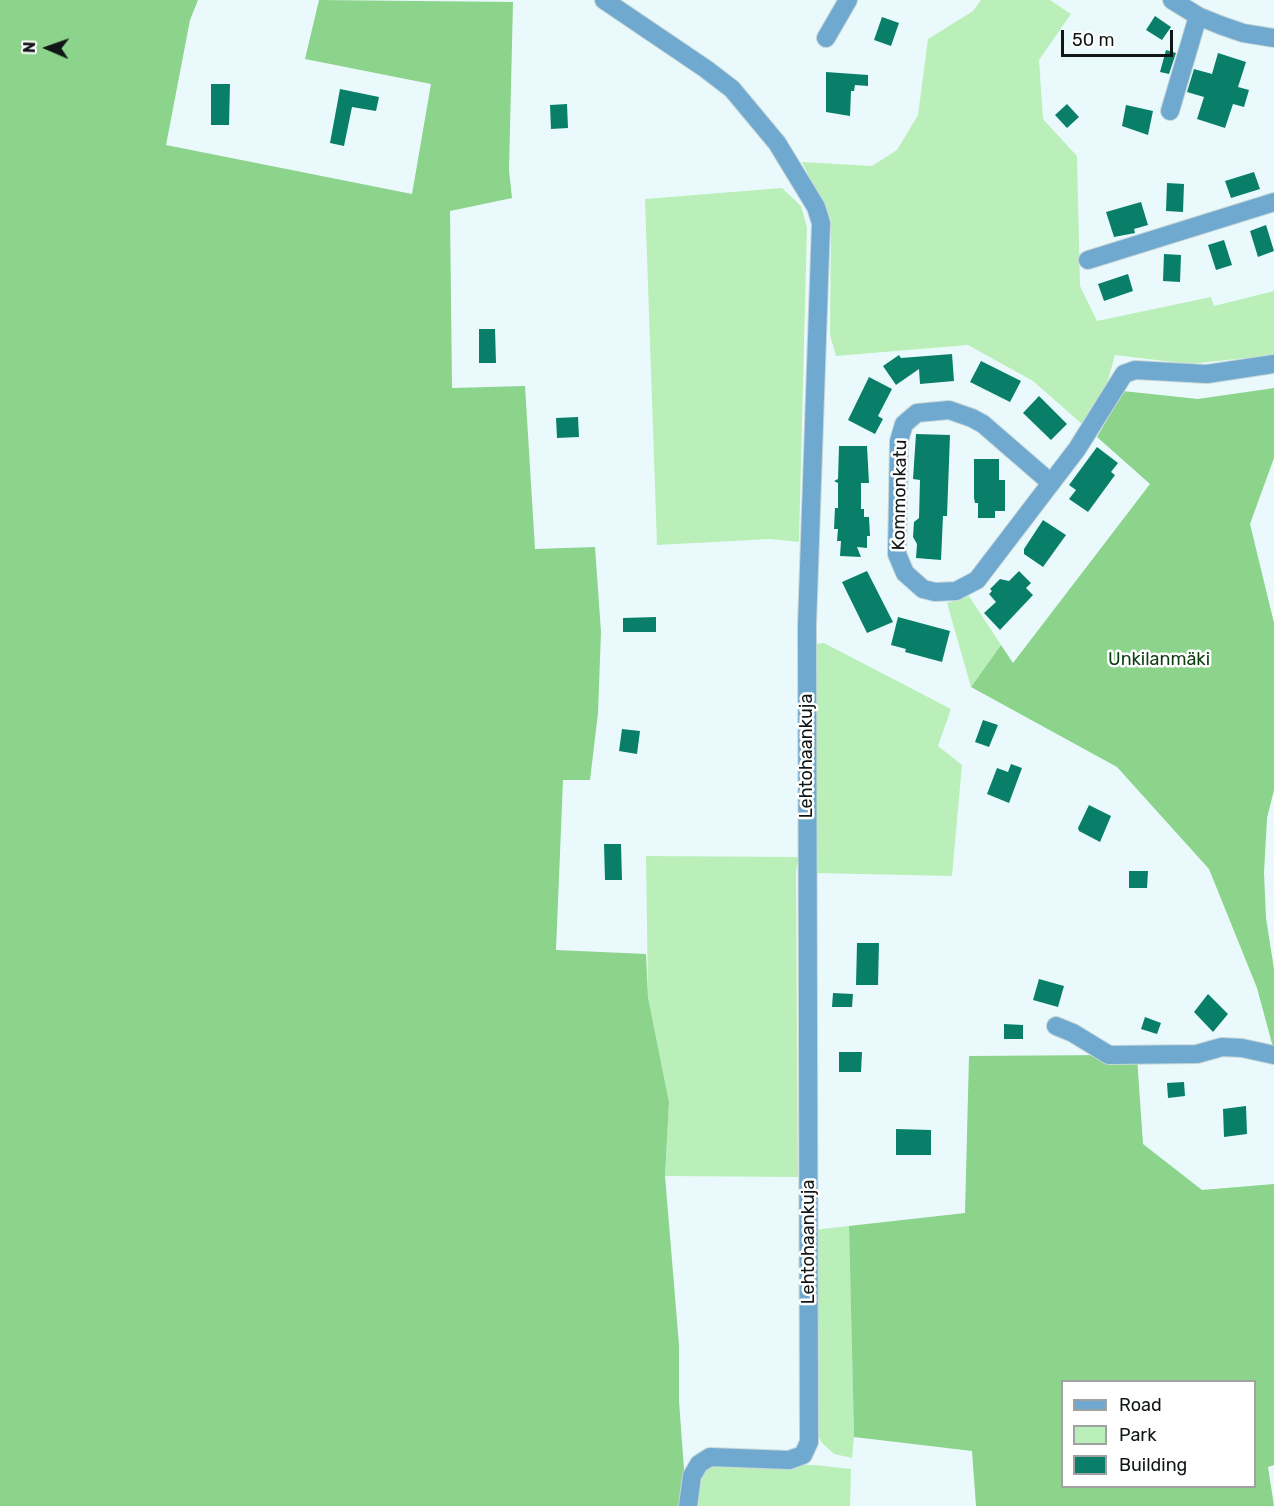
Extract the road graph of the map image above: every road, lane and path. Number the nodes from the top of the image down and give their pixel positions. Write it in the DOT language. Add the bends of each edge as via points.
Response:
graph roads {
  1 [pos="604,0"];
  2 [pos="848,0"];
  3 [pos="1172,0"];
  4 [pos="1198,16"];
  5 [pos="826,38"];
  6 [pos="1274,38"];
  7 [pos="1170,111"];
  8 [pos="1274,202"];
  9 [pos="1088,260"];
  10 [pos="1274,364"];
  11 [pos="1051,483"];
  12 [pos="1056,1026"];
  13 [pos="1274,1055"];
  14 [pos="687,1506"];
  1 -- 14 [label="street, Lehtohaankuja" via="732,89 777,143 816,207 821,223 807,625 808,1442 802,1455 789,1460 710,1457 699,1464 692,1476"];
  2 -- 5 [label="street"];
  3 -- 4 [label="street"];
  4 -- 6 [label="street" via="1243,33"];
  4 -- 7 [label="street"];
  8 -- 9 [label="street"];
  10 -- 11 [label="street, Kommonkatu" via="1208,374 1135,370 1124,374"];
  11 -- 11 [label="street, Kommonkatu" via="977,580 956,591 935,592 923,589 905,573 897,554 899,441 904,424 917,412 949,410 972,418"];
  12 -- 13 [label="street" via="1109,1055 1197,1054 1222,1047"];
}
